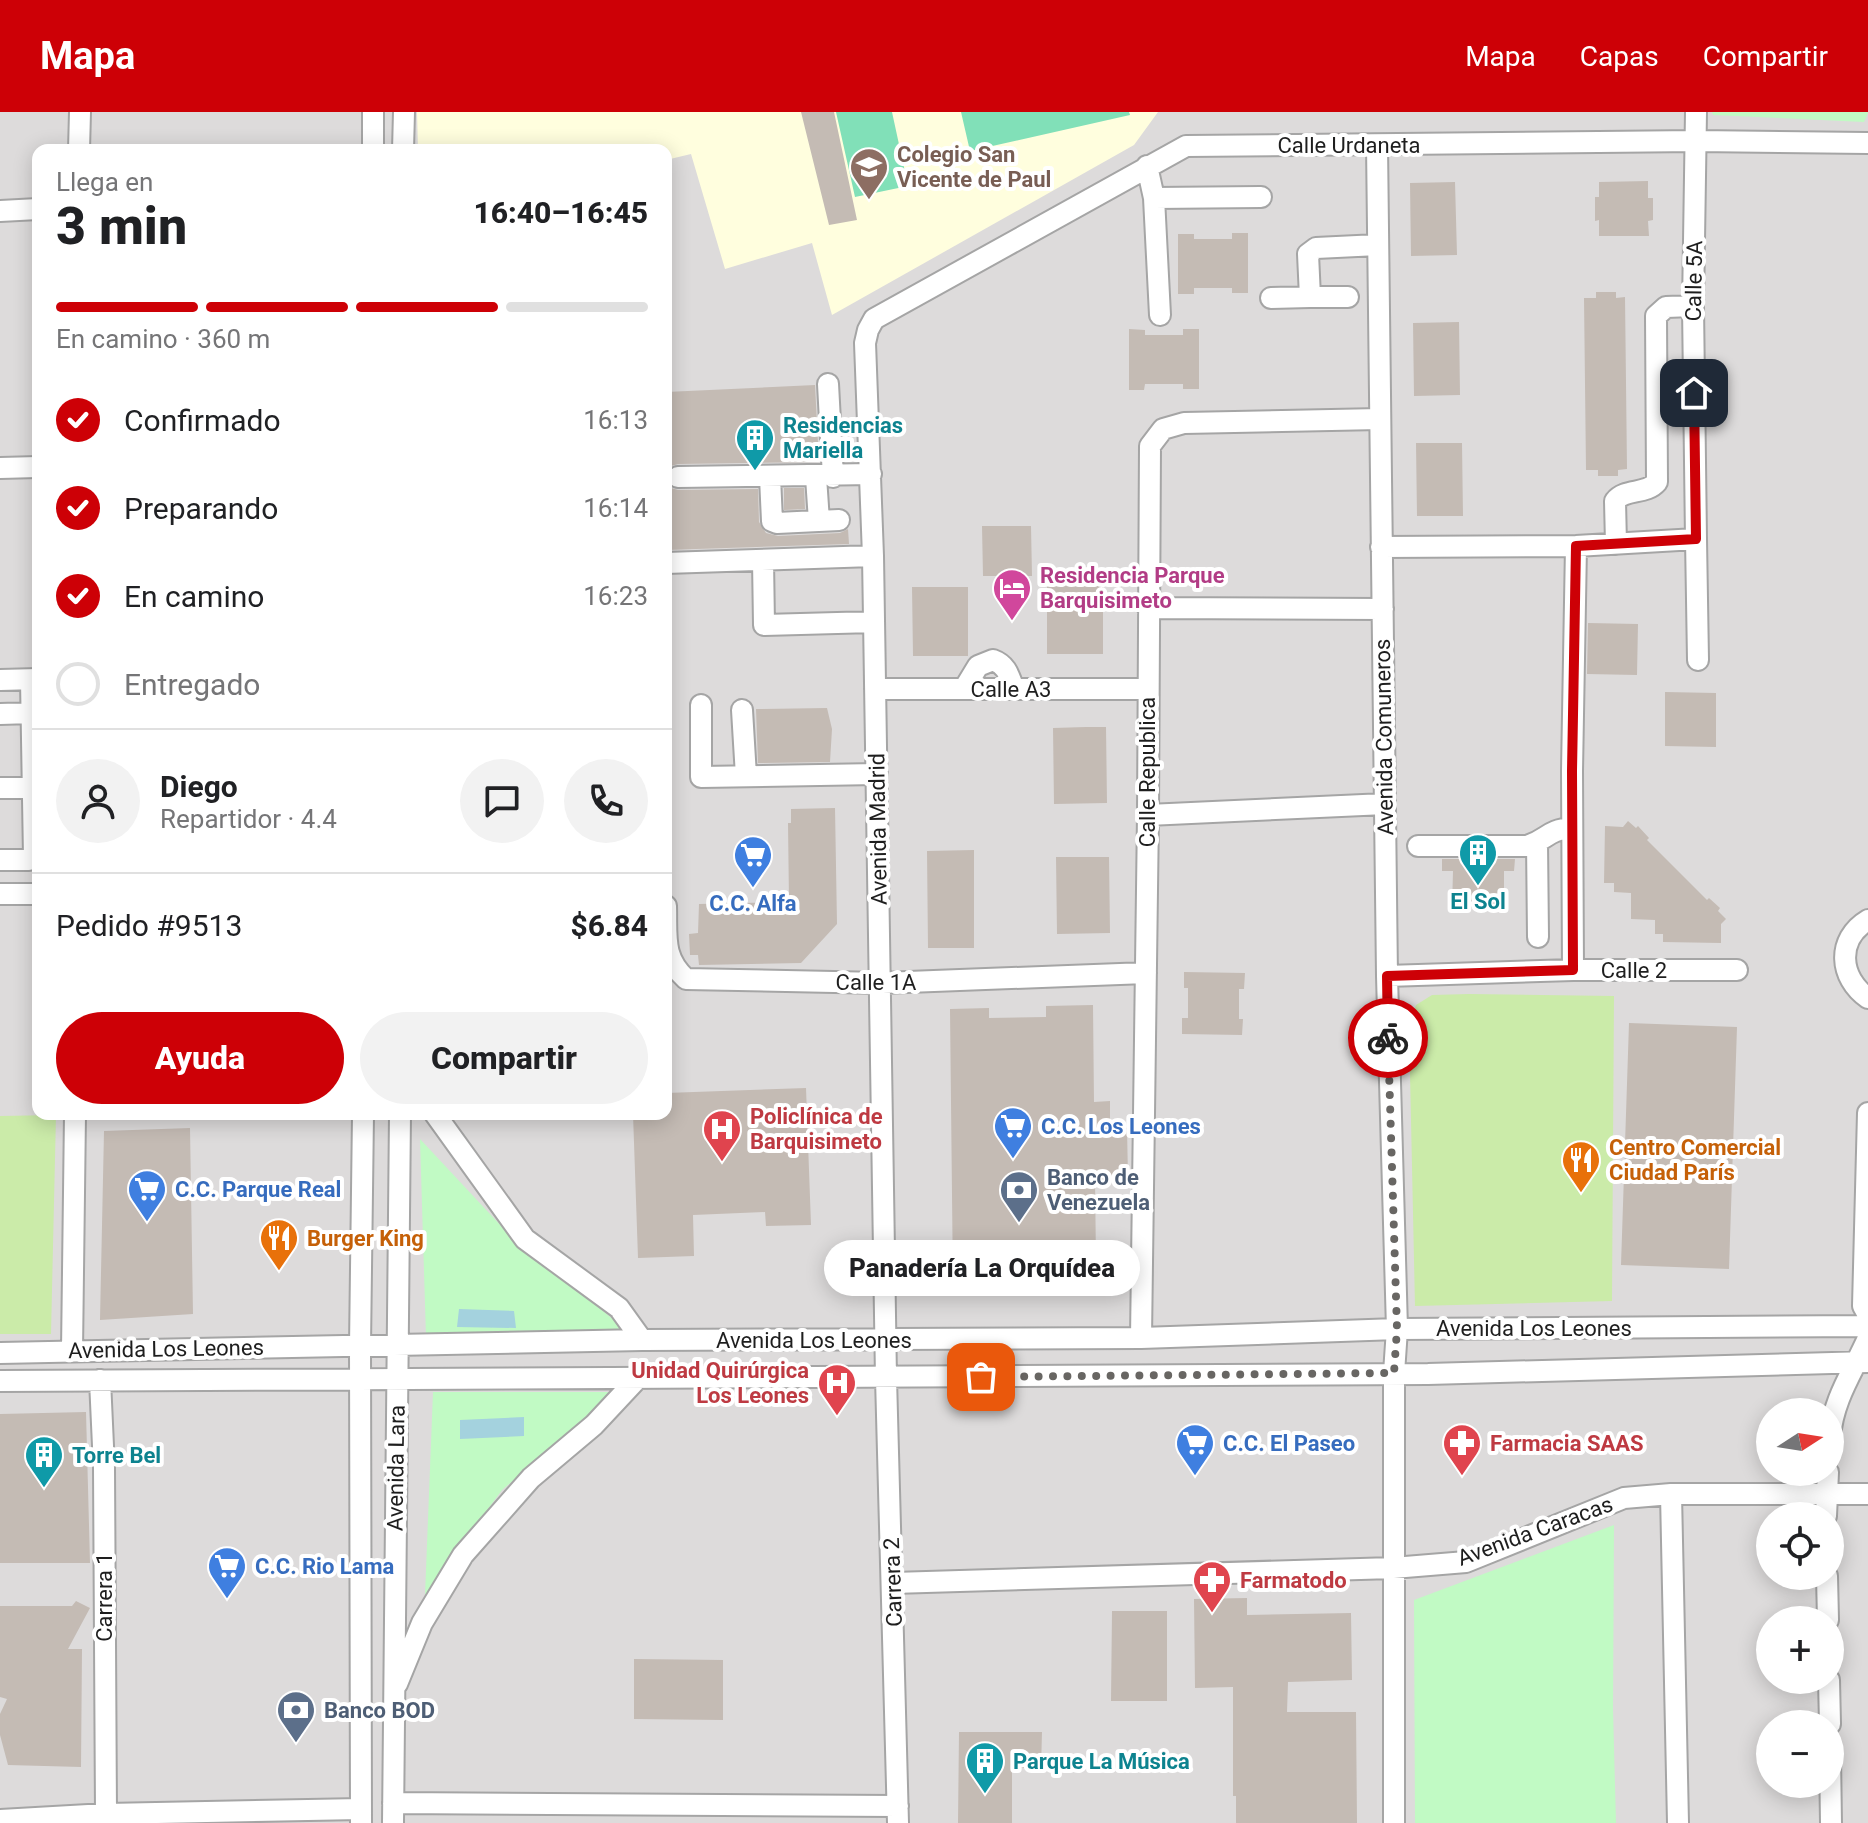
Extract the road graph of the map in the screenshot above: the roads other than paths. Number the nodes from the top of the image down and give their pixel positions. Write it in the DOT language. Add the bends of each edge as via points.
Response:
graph roads {
  1 [pos="80,112"];
  2 [pos="373,112"];
  3 [pos="404,112"];
  4 [pos="1696,112"];
  5 [pos="1697,141"];
  6 [pos="1868,143"];
  7 [pos="79,144"];
  8 [pos="373,144"];
  9 [pos="403,144"];
  10 [pos="1377,145"];
  11 [pos="1147,166"];
  12 [pos="1261,197"];
  13 [pos="1154,198"];
  14 [pos="32,209"];
  15 [pos="0,211"];
  16 [pos="1378,245"];
  17 [pos="1310,297"];
  18 [pos="1348,297"];
  19 [pos="1271,298"];
  20 [pos="1693,306"];
  21 [pos="1160,315"];
  22 [pos="874,319"];
  23 [pos="828,384"];
  24 [pos="1380,419"];
  25 [pos="32,467"];
  26 [pos="0,468"];
  27 [pos="871,474"];
  28 [pos="678,477"];
  29 [pos="770,477"];
  30 [pos="824,477"];
  31 [pos="1696,539"];
  32 [pos="1616,544"];
  33 [pos="1576,546"];
  34 [pos="1381,547"];
  35 [pos="873,556"];
  36 [pos="763,560"];
  37 [pos="672,563"];
  38 [pos="1148,608"];
  39 [pos="1383,609"];
  40 [pos="874,622"];
  41 [pos="1698,660"];
  42 [pos="0,680"];
  43 [pos="32,680"];
  44 [pos="875,689"];
  45 [pos="964,689"];
  46 [pos="1014,689"];
  47 [pos="1147,689"];
  48 [pos="701,705"];
  49 [pos="742,710"];
  50 [pos="32,713"];
  51 [pos="0,714"];
  52 [pos="877,774"];
  53 [pos="746,776"];
  54 [pos="0,788"];
  55 [pos="32,788"];
  56 [pos="1385,804"];
  57 [pos="1148,815"];
  58 [pos="1572,828"];
  59 [pos="1537,842"];
  60 [pos="1418,846"];
  61 [pos="32,858"];
  62 [pos="0,860"];
  63 [pos="0,894"];
  64 [pos="32,894"];
  65 [pos="1866,918"];
  66 [pos="1538,937"];
  67 [pos="672,966"];
  68 [pos="1573,970"];
  69 [pos="1737,970"];
  70 [pos="1146,973"];
  71 [pos="1387,976"];
  72 [pos="882,983"];
  73 [pos="1868,998"];
  74 [pos="1868,1113"];
  75 [pos="75,1120"];
  76 [pos="363,1120"];
  77 [pos="400,1120"];
  78 [pos="439,1120"];
  79 [pos="1868,1315"];
  80 [pos="1868,1326"];
  81 [pos="1397,1329"];
  82 [pos="1141,1338"];
  83 [pos="1868,1338"];
  84 [pos="642,1340"];
  85 [pos="887,1341"];
  86 [pos="360,1346"];
  87 [pos="398,1346"];
  88 [pos="72,1351"];
  89 [pos="0,1353"];
  90 [pos="1863,1362"];
  91 [pos="1394,1373"];
  92 [pos="886,1378"];
  93 [pos="360,1379"];
  94 [pos="398,1379"];
  95 [pos="637,1379"];
  96 [pos="100,1380"];
  97 [pos="0,1381"];
  98 [pos="1838,1398"];
  99 [pos="1827,1486"];
  100 [pos="1671,1494"];
  101 [pos="1826,1494"];
  102 [pos="1868,1494"];
  103 [pos="1826,1502"];
  104 [pos="1393,1568"];
  105 [pos="893,1583"];
  106 [pos="393,1696"];
  107 [pos="1831,1798"];
  108 [pos="393,1813"];
  109 [pos="106,1814"];
  110 [pos="898,1814"];
  111 [pos="361,1816"];
  112 [pos="6,1821"];
  113 [pos="1394,1823"];
  114 [pos="1678,1823"];
  115 [pos="1831,1823"];
  1 -- 7 [label="street"];
  2 -- 8 [label="street"];
  3 -- 9 [label="street"];
  4 -- 5 [label="street, Calle 5A"];
  5 -- 6 [label="street, Calle Urdaneta"];
  5 -- 10 [label="street, Calle Urdaneta"];
  5 -- 20 [label="street, Calle 5A"];
  10 -- 11 [label="street, Calle Urdaneta" via="1186,146"];
  10 -- 16 [label="street, Avenida Comuneros"];
  11 -- 13 [label="street"];
  11 -- 22 [label="street, Calle Urdaneta"];
  12 -- 13 [label="street"];
  13 -- 21 [label="street"];
  14 -- 15 [label="street"];
  16 -- 17 [label="street" via="1311,249"];
  16 -- 24 [label="street, Avenida Comuneros"];
  17 -- 18 [label="street"];
  17 -- 19 [label="street"];
  20 -- 31 [label="street, Calle 5A"];
  20 -- 32 [label="street" via="1666,307 1656,316 1657,482 1615,501"];
  22 -- 27 [label="street, Avenida Madrid" via="865,343"];
  23 -- 30 [label="street"];
  24 -- 34 [label="street, Avenida Comuneros"];
  24 -- 38 [label="street, Calle Republica" via="1184,423 1163,429 1150,446"];
  25 -- 26 [label="street"];
  27 -- 30 [label="street"];
  27 -- 35 [label="street, Avenida Madrid"];
  28 -- 29 [label="street"];
  29 -- 30 [label="street"];
  29 -- 30 [label="street" via="772,521 777,523 829,520"];
  31 -- 32 [label="street"];
  31 -- 41 [label="street, Calle 5A"];
  32 -- 33 [label="street"];
  33 -- 34 [label="street"];
  33 -- 58 [label="street"];
  34 -- 39 [label="street, Avenida Comuneros"];
  35 -- 36 [label="street"];
  35 -- 40 [label="street, Avenida Madrid"];
  36 -- 37 [label="street"];
  36 -- 40 [label="street" via="764,625"];
  38 -- 39 [label="street"];
  38 -- 47 [label="street, Calle Republica"];
  39 -- 56 [label="street, Avenida Comuneros"];
  40 -- 44 [label="street, Avenida Madrid"];
  42 -- 43 [label="street"];
  44 -- 45 [label="street, Calle A3"];
  44 -- 52 [label="street, Avenida Madrid"];
  45 -- 46 [label="street, Calle A3"];
  45 -- 46 [label="street" via="978,666 993,660 1003,665"];
  46 -- 47 [label="street, Calle A3"];
  47 -- 57 [label="street, Calle Republica"];
  48 -- 53 [label="street" via="701,777"];
  49 -- 53 [label="street"];
  50 -- 51 [label="street"];
  52 -- 53 [label="street"];
  52 -- 72 [label="street, Avenida Madrid"];
  54 -- 55 [label="street"];
  56 -- 57 [label="street"];
  56 -- 71 [label="street, Avenida Comuneros"];
  57 -- 70 [label="street, Calle Republica"];
  58 -- 59 [label="street" via="1549,832"];
  58 -- 68 [label="street"];
  59 -- 60 [label="street"];
  59 -- 66 [label="street"];
  61 -- 62 [label="street"];
  63 -- 64 [label="street"];
  65 -- 73 [label="street" via="1853,932 1844,956 1850,981"];
  67 -- 72 [label="street, Calle 1A" via="686,979"];
  68 -- 69 [label="street, Calle 2"];
  68 -- 71 [label="street, Calle 2"];
  70 -- 72 [label="street, Calle 1A"];
  70 -- 82 [label="street, Calle Republica"];
  71 -- 81 [label="street, Avenida Comuneros"];
  72 -- 85 [label="street, Avenida Madrid"];
  74 -- 79 [label="street" via="1863,1306"];
  75 -- 88 [label="street"];
  76 -- 86 [label="street, Avenida Lara"];
  77 -- 87 [label="street, Avenida Lara"];
  78 -- 84 [label="street" via="525,1239 619,1308"];
  80 -- 81 [label="street, Avenida Los Leones"];
  81 -- 82 [label="street, Avenida Los Leones"];
  81 -- 91 [label="street, Avenida Comuneros"];
  82 -- 85 [label="street, Avenida Los Leones"];
  83 -- 90 [label="street"];
  84 -- 85 [label="street, Avenida Los Leones"];
  84 -- 87 [label="street, Avenida Los Leones"];
  85 -- 92 [label="street, Carrera 2"];
  86 -- 87 [label="street, Avenida Los Leones"];
  86 -- 88 [label="street, Avenida Los Leones"];
  86 -- 93 [label="street, Avenida Lara"];
  87 -- 94 [label="street, Avenida Lara"];
  88 -- 89 [label="street, Avenida Los Leones"];
  90 -- 91 [label="street, Avenida Los Leones"];
  90 -- 98 [label="street"];
  91 -- 92 [label="street, Avenida Los Leones"];
  91 -- 104 [label="street, Avenida Comuneros"];
  92 -- 95 [label="street, Avenida Los Leones"];
  92 -- 105 [label="street, Carrera 2"];
  93 -- 94 [label="street, Avenida Los Leones"];
  93 -- 96 [label="street, Avenida Los Leones"];
  93 -- 111 [label="street, Avenida Lara"];
  94 -- 95 [label="street, Avenida Los Leones"];
  94 -- 106 [label="street, Avenida Lara"];
  95 -- 106 [label="street" via="594,1425 531,1478 463,1555 422,1623"];
  96 -- 97 [label="street, Avenida Los Leones"];
  96 -- 109 [label="street, Carrera 1"];
  99 -- 101 [label="street"];
  100 -- 101 [label="street, Avenida Caracas"];
  100 -- 104 [label="street, Avenida Caracas" via="1624,1498 1466,1562"];
  100 -- 114 [label="street"];
  101 -- 102 [label="street, Avenida Caracas"];
  101 -- 103 [label="street"];
  104 -- 105 [label="street, Avenida Caracas"];
  104 -- 113 [label="street, Avenida Comuneros"];
  105 -- 110 [label="street, Carrera 2"];
  106 -- 108 [label="street, Avenida Lara"];
  107 -- 115 [label="street"];
  108 -- 110 [label="street"];
  109 -- 111 [label="street"];
  109 -- 112 [label="street"];
}
